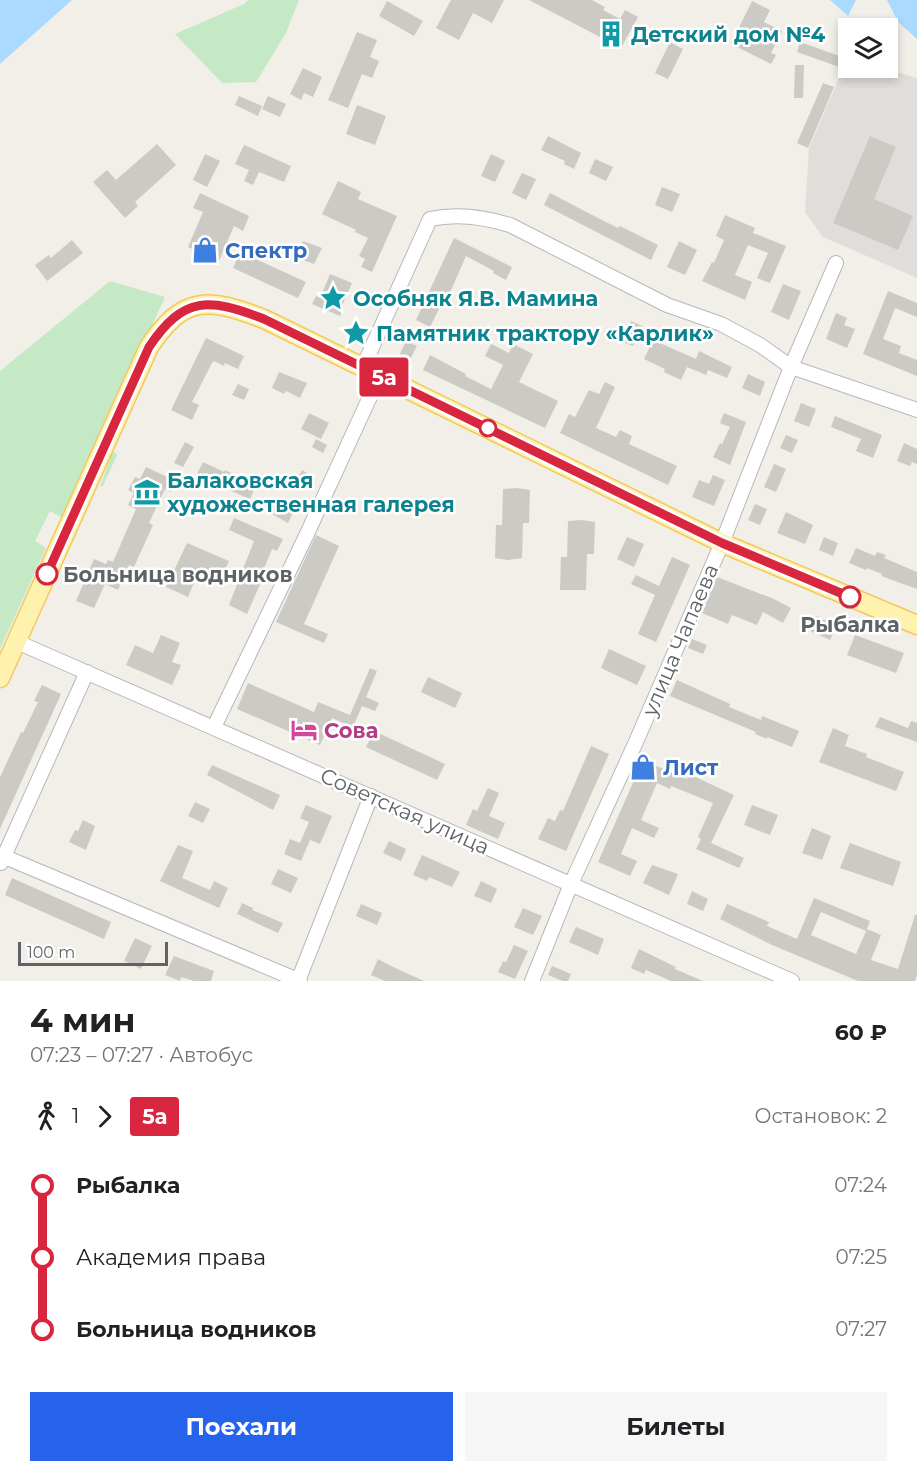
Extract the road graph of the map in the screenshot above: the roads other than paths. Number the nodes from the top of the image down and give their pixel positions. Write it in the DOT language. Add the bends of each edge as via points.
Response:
graph roads {
  1 [pos="836,263"];
  2 [pos="363,367"];
  3 [pos="791,367"];
  4 [pos="380,375"];
  5 [pos="917,410"];
  6 [pos="722,543"];
  7 [pos="917,626"];
  8 [pos="17,642"];
  9 [pos="87,672"];
  10 [pos="0,678"];
  11 [pos="214,727"];
  12 [pos="371,796"];
  13 [pos="1,859"];
  14 [pos="571,884"];
  15 [pos="299,981"];
  16 [pos="532,981"];
  17 [pos="792,981"];
  1 -- 3 [label="street, улица Чапаева"];
  2 -- 3 [label="street" via="430,219 464,216 510,225 667,305 721,324"];
  2 -- 4 [label="main road"];
  2 -- 8 [label="main road" via="264,319 223,305 189,309 175,316 149,347"];
  3 -- 5 [label="street"];
  3 -- 6 [label="street, улица Чапаева"];
  4 -- 6 [label="main road"];
  4 -- 11 [label="street"];
  6 -- 7 [label="main road"];
  6 -- 14 [label="street, улица Чапаева"];
  8 -- 9 [label="street, Советская улица"];
  8 -- 10 [label="main road"];
  9 -- 11 [label="street, Советская улица"];
  9 -- 13 [label="street"];
  11 -- 12 [label="street, Советская улица"];
  12 -- 14 [label="street, Советская улица"];
  12 -- 15 [label="street"];
  13 -- 15 [label="street"];
  14 -- 16 [label="street, улица Чапаева"];
  14 -- 17 [label="street, Советская улица"];
}
